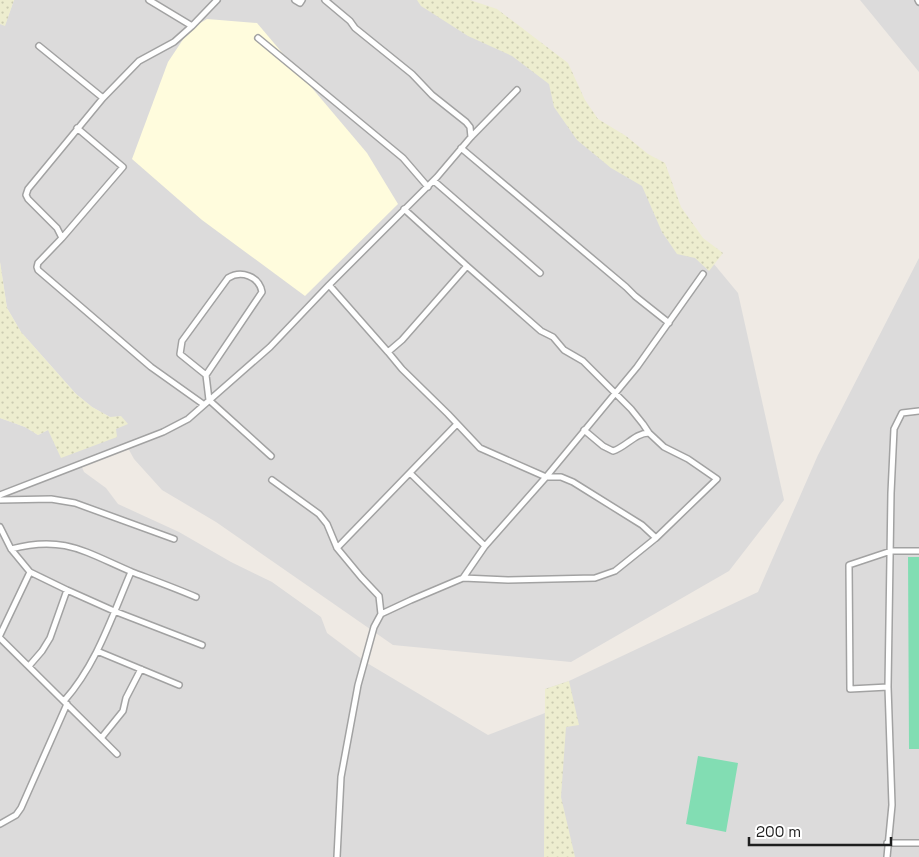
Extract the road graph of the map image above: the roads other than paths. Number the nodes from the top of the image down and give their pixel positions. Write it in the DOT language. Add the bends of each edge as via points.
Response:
graph roads {
  1 [pos="149,0"];
  2 [pos="217,0"];
  3 [pos="295,0"];
  4 [pos="302,0"];
  5 [pos="326,0"];
  6 [pos="192,26"];
  7 [pos="258,38"];
  8 [pos="39,46"];
  9 [pos="517,90"];
  10 [pos="103,98"];
  11 [pos="78,128"];
  12 [pos="471,136"];
  13 [pos="461,148"];
  14 [pos="434,181"];
  15 [pos="428,187"];
  16 [pos="404,209"];
  17 [pos="62,238"];
  18 [pos="467,266"];
  19 [pos="540,273"];
  20 [pos="703,274"];
  21 [pos="329,285"];
  22 [pos="669,322"];
  23 [pos="388,352"];
  24 [pos="206,375"];
  25 [pos="614,393"];
  26 [pos="209,400"];
  27 [pos="203,404"];
  28 [pos="919,411"];
  29 [pos="457,424"];
  30 [pos="584,430"];
  31 [pos="649,433"];
  32 [pos="270,456"];
  33 [pos="410,473"];
  34 [pos="546,477"];
  35 [pos="272,480"];
  36 [pos="0,495"];
  37 [pos="0,500"];
  38 [pos="0,527"];
  39 [pos="656,538"];
  40 [pos="174,539"];
  41 [pos="485,546"];
  42 [pos="337,548"];
  43 [pos="11,549"];
  44 [pos="891,551"];
  45 [pos="919,551"];
  46 [pos="30,572"];
  47 [pos="131,572"];
  48 [pos="463,578"];
  49 [pos="67,590"];
  50 [pos="196,597"];
  51 [pos="114,611"];
  52 [pos="381,614"];
  53 [pos="0,637"];
  54 [pos="202,645"];
  55 [pos="97,652"];
  56 [pos="29,666"];
  57 [pos="141,669"];
  58 [pos="179,685"];
  59 [pos="888,687"];
  60 [pos="65,703"];
  61 [pos="102,737"];
  62 [pos="117,754"];
  63 [pos="0,824"];
  64 [pos="887,843"];
  65 [pos="919,843"];
  66 [pos="337,857"];
  67 [pos="887,857"];
  1 -- 6 [label="street"];
  2 -- 6 [label="street"];
  3 -- 4 [label="street" via="300,3"];
  5 -- 12 [label="street" via="466,122"];
  6 -- 10 [label="street" via="174,42 139,61"];
  7 -- 15 [label="street" via="403,158"];
  8 -- 10 [label="street"];
  9 -- 12 [label="street"];
  10 -- 11 [label="street"];
  11 -- 17 [label="street" via="26,195 57,228"];
  11 -- 17 [label="street" via="123,166"];
  12 -- 13 [label="street"];
  13 -- 14 [label="street"];
  13 -- 22 [label="street" via="634,296"];
  14 -- 15 [label="street"];
  14 -- 19 [label="street"];
  15 -- 16 [label="street"];
  16 -- 18 [label="street"];
  16 -- 21 [label="street"];
  17 -- 27 [label="street" via="38,263 38,270 151,368"];
  18 -- 23 [label="street"];
  18 -- 25 [label="street" via="582,362"];
  20 -- 22 [label="street"];
  21 -- 23 [label="street"];
  21 -- 26 [label="street" via="270,346"];
  22 -- 25 [label="street"];
  23 -- 29 [label="street"];
  24 -- 24 [label="street" via="180,354 182,341 228,278 245,274 256,280 262,292"];
  24 -- 26 [label="street"];
  25 -- 30 [label="street"];
  25 -- 31 [label="street"];
  26 -- 27 [label="street"];
  26 -- 32 [label="street"];
  27 -- 36 [label="street" via="188,419 163,432"];
  28 -- 44 [label="street" via="902,413 894,429"];
  29 -- 33 [label="street"];
  29 -- 34 [label="street" via="480,448"];
  30 -- 31 [label="street" via="613,451 641,433"];
  30 -- 34 [label="street"];
  31 -- 39 [label="street" via="664,447 717,479"];
  33 -- 41 [label="street"];
  33 -- 42 [label="street"];
  34 -- 39 [label="street" via="561,477 573,482 642,525"];
  34 -- 41 [label="street"];
  35 -- 42 [label="street" via="318,514 327,524"];
  37 -- 40 [label="street" via="51,499 74,503"];
  38 -- 43 [label="street"];
  39 -- 48 [label="street" via="615,571 595,578"];
  41 -- 48 [label="street"];
  42 -- 52 [label="street" via="380,596"];
  43 -- 46 [label="street"];
  43 -- 47 [label="street" via="46,543 71,546"];
  44 -- 45 [label="street"];
  44 -- 59 [label="street"];
  44 -- 59 [label="street" via="849,565 850,689"];
  46 -- 49 [label="street"];
  46 -- 53 [label="street"];
  47 -- 50 [label="street"];
  47 -- 51 [label="street"];
  48 -- 52 [label="street"];
  49 -- 51 [label="street"];
  49 -- 56 [label="street" via="50,638"];
  51 -- 54 [label="street"];
  51 -- 55 [label="street"];
  52 -- 66 [label="street" via="374,627 358,685 342,777"];
  53 -- 56 [label="street"];
  55 -- 57 [label="street"];
  55 -- 60 [label="street"];
  56 -- 60 [label="street"];
  57 -- 58 [label="street"];
  57 -- 61 [label="street" via="123,711"];
  59 -- 64 [label="street" via="892,805"];
  60 -- 61 [label="street"];
  60 -- 63 [label="street" via="21,808 16,815"];
  61 -- 62 [label="street"];
  64 -- 65 [label="street"];
  64 -- 67 [label="street"];
}
